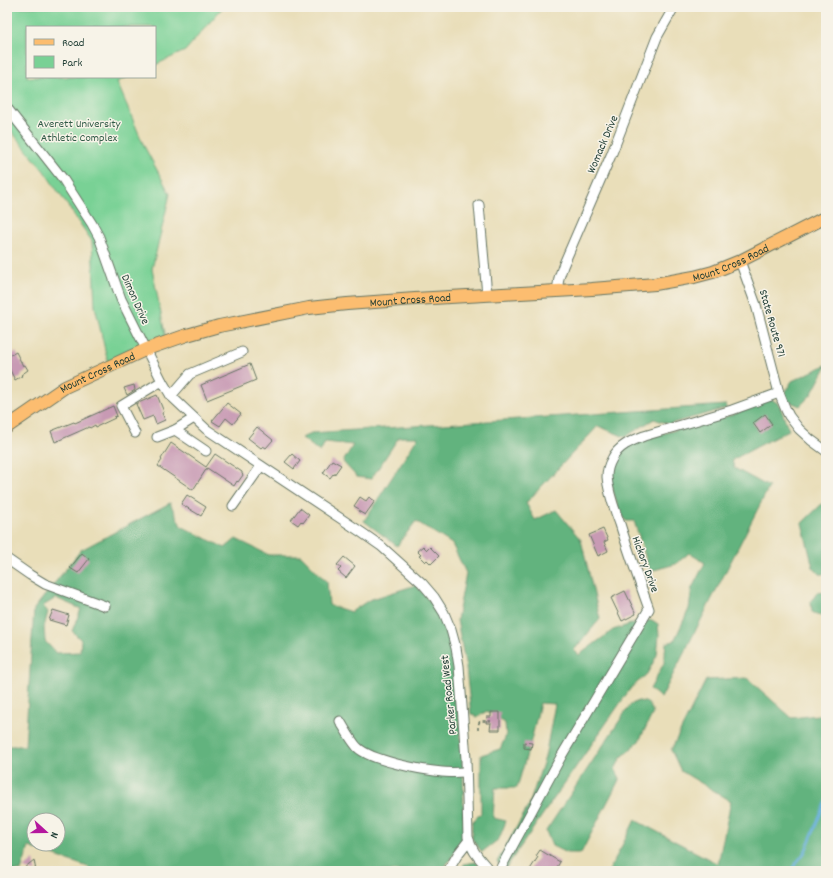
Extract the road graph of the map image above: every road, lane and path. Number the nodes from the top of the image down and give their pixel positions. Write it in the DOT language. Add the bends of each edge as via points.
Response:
graph roads {
  1 [pos="674,7"];
  2 [pos="7,108"];
  3 [pos="480,205"];
  4 [pos="826,217"];
  5 [pos="740,260"];
  6 [pos="557,291"];
  7 [pos="487,295"];
  8 [pos="147,349"];
  9 [pos="242,352"];
  10 [pos="162,381"];
  11 [pos="779,393"];
  12 [pos="172,396"];
  13 [pos="194,418"];
  14 [pos="7,427"];
  15 [pos="175,430"];
  16 [pos="135,433"];
  17 [pos="157,437"];
  18 [pos="206,451"];
  19 [pos="826,451"];
  20 [pos="262,466"];
  21 [pos="273,474"];
  22 [pos="233,506"];
  23 [pos="7,559"];
  24 [pos="105,606"];
  25 [pos="340,721"];
  26 [pos="491,721"];
  27 [pos="478,730"];
  28 [pos="466,772"];
  29 [pos="469,840"];
  30 [pos="448,871"];
  31 [pos="490,871"];
  32 [pos="499,871"];
  1 -- 6 [label="street, Womack Drive" via="657,37 563,266"];
  2 -- 8 [label="street, Dimon Drive" via="63,179 92,224 121,299"];
  3 -- 7 [label="street"];
  4 -- 5 [label="main road, Mount Cross Road"];
  5 -- 6 [label="main road, Mount Cross Road" via="713,272 655,284"];
  5 -- 11 [label="street, State Route 971" via="756,305"];
  6 -- 7 [label="main road, Mount Cross Road"];
  7 -- 8 [label="main road, Mount Cross Road" via="309,308 219,326"];
  8 -- 10 [label="street, Dimon Drive"];
  8 -- 14 [label="main road, Mount Cross Road" via="65,387"];
  9 -- 12 [label="street" via="190,374"];
  10 -- 12 [label="street, Dimon Drive"];
  10 -- 16 [label="street" via="121,406"];
  11 -- 19 [label="street, State Route 971" via="789,416 799,429"];
  11 -- 32 [label="street, Hickory Drive" via="644,436 618,450 611,460 607,478 615,510 650,609 562,755"];
  12 -- 13 [label="street, Dimon Drive"];
  13 -- 15 [label="street"];
  13 -- 20 [label="street, Dimon Drive" via="206,429"];
  15 -- 17 [label="street"];
  15 -- 18 [label="street"];
  20 -- 21 [label="street, Dimon Drive"];
  20 -- 22 [label="street"];
  21 -- 28 [label="street, Parker Road West" via="381,546 434,597 444,613 456,648"];
  23 -- 24 [label="street" via="45,584"];
  25 -- 28 [label="street" via="357,747 371,755 432,771"];
  26 -- 27 [label="path" via="480,721"];
  28 -- 29 [label="street, Parker Road West"];
  29 -- 30 [label="street"];
  29 -- 31 [label="street, Parker Road West" via="474,852"];
}
